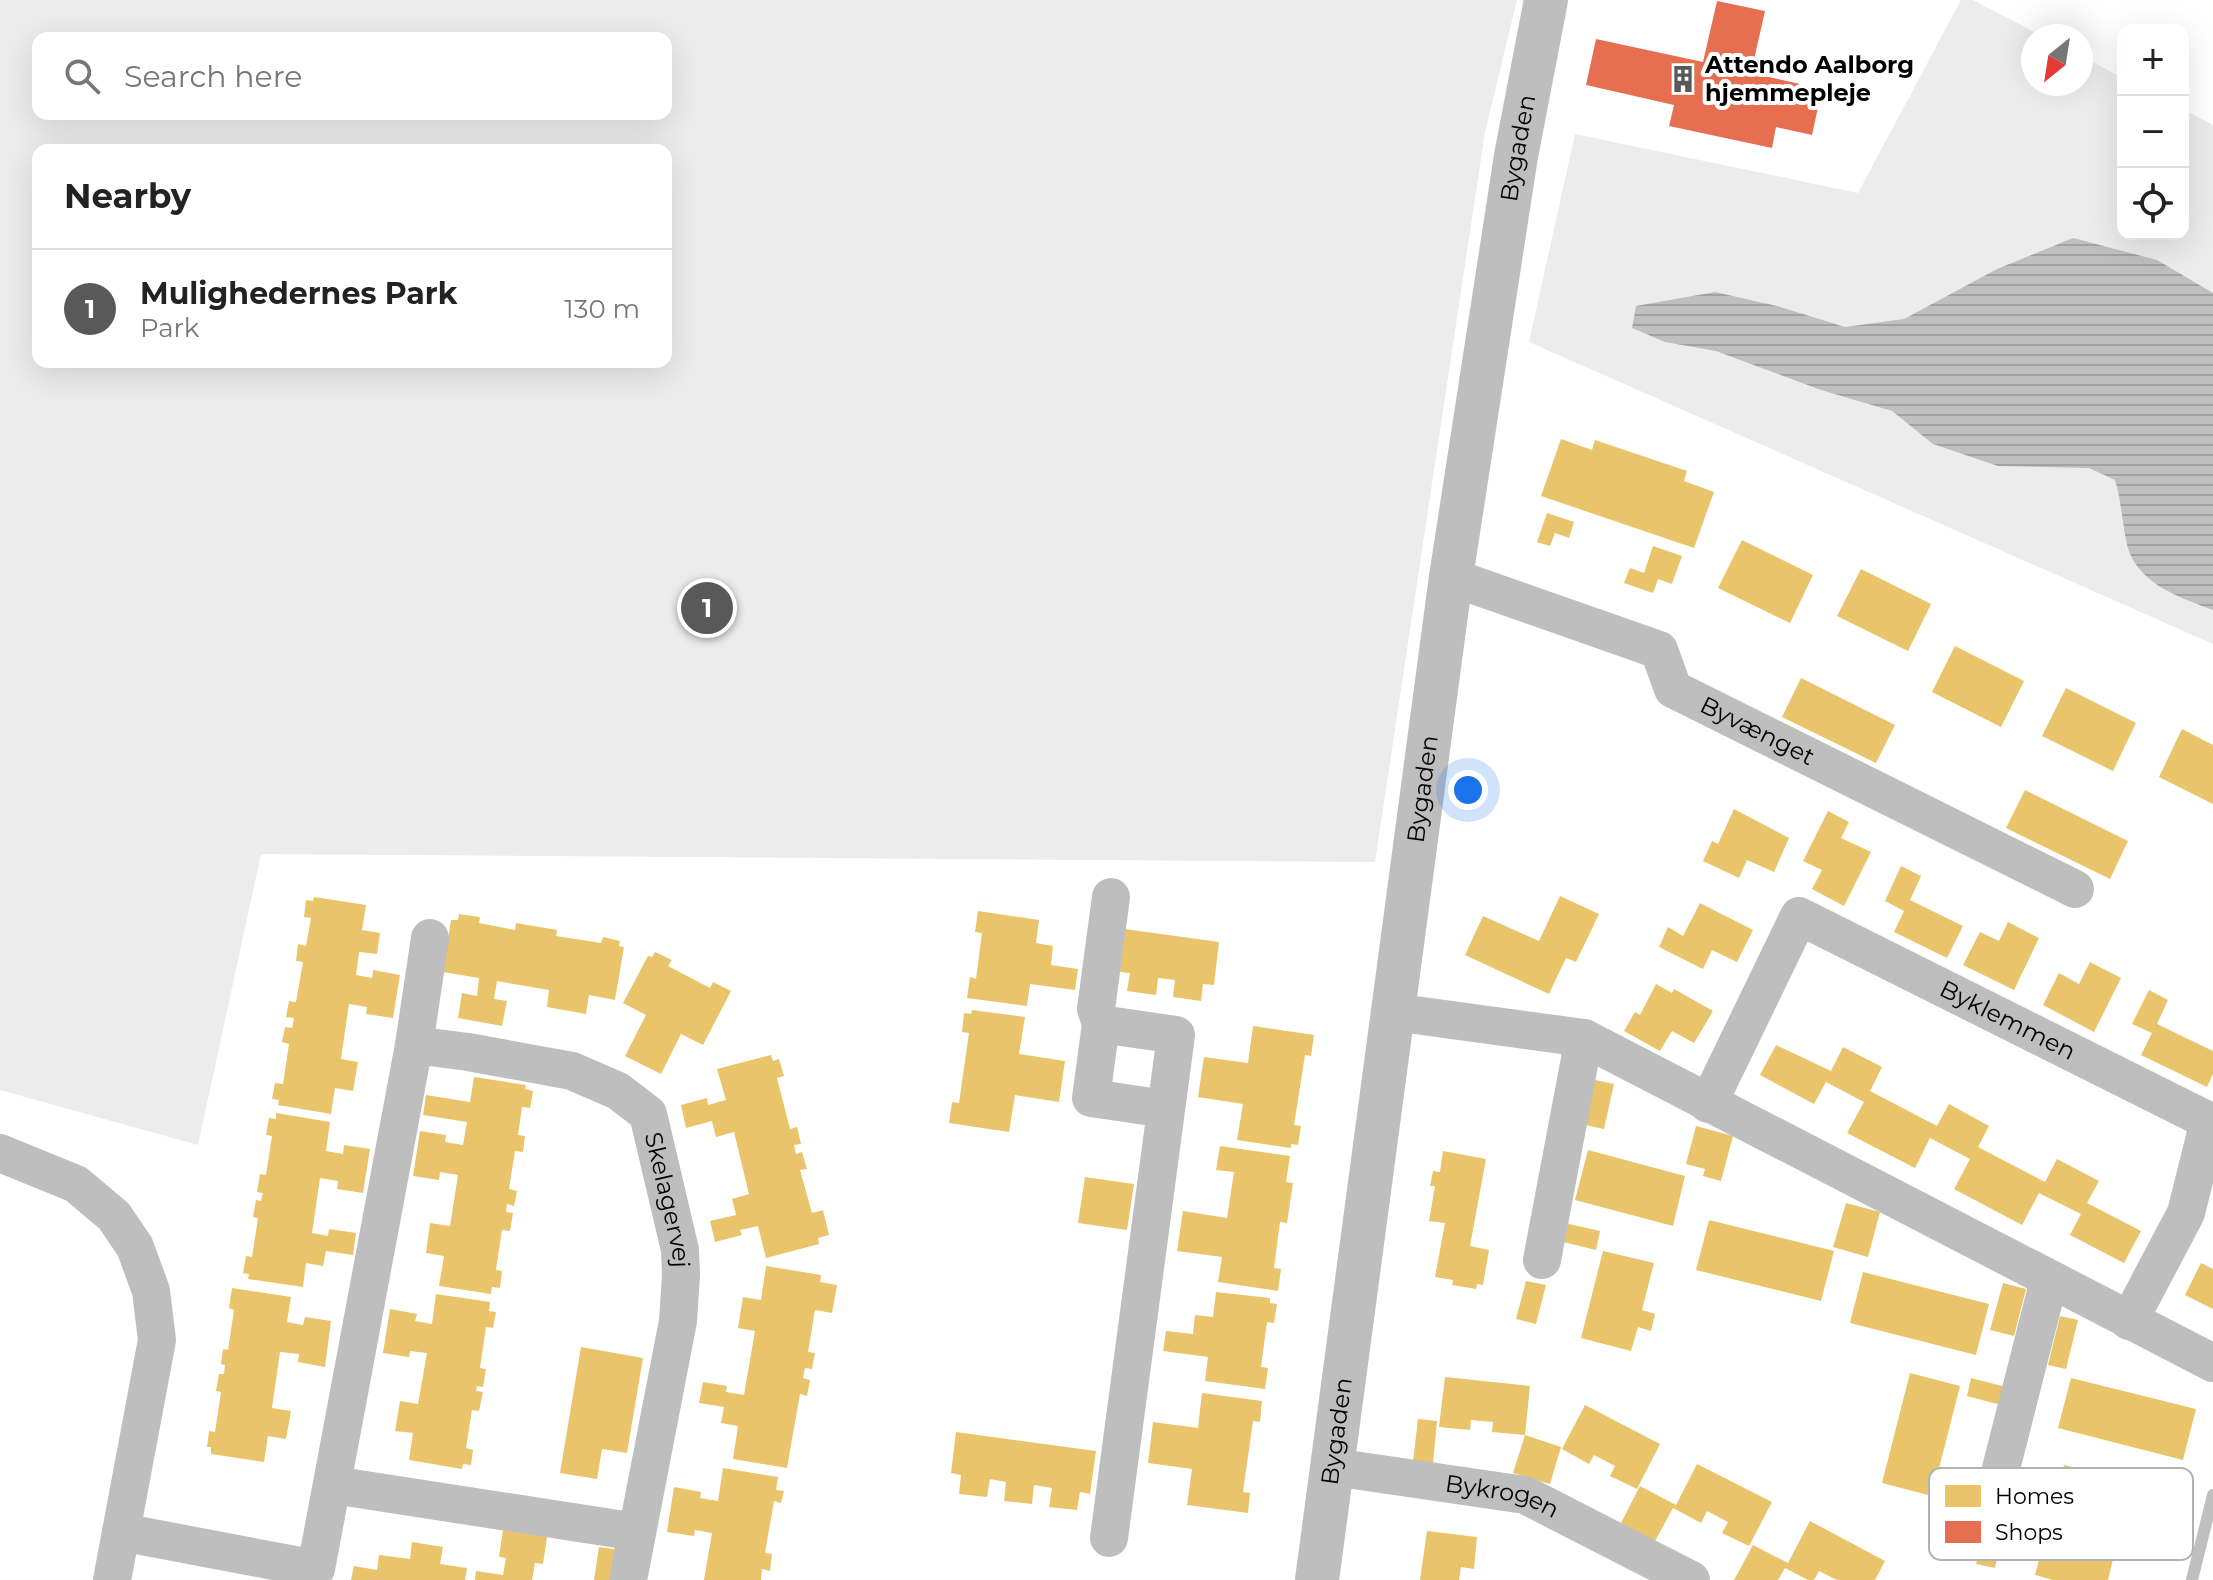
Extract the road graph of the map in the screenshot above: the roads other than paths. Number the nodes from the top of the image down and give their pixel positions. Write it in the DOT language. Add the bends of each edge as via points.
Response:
graph roads {
  1 [pos="1546,0"];
  2 [pos="1451,577"];
  3 [pos="2075,889"];
  4 [pos="1111,897"];
  5 [pos="430,938"];
  6 [pos="1393,1012"];
  7 [pos="1101,1024"];
  8 [pos="1584,1038"];
  9 [pos="414,1045"];
  10 [pos="1708,1104"];
  11 [pos="1166,1109"];
  12 [pos="0,1153"];
  13 [pos="1542,1260"];
  14 [pos="2049,1280"];
  15 [pos="2129,1321"];
  16 [pos="2213,1363"];
  17 [pos="1333,1467"];
  18 [pos="2001,1468"];
  19 [pos="333,1485"];
  20 [pos="121,1532"];
  21 [pos="637,1532"];
  22 [pos="1109,1538"];
  23 [pos="1667,1575"];
  24 [pos="112,1580"];
  25 [pos="628,1580"];
  26 [pos="1317,1580"];
  1 -- 2 [label="street, Bygaden" via="1516,156"];
  2 -- 3 [label="street, Byvænget" via="1659,650 1673,689"];
  2 -- 6 [label="street, Bygaden"];
  4 -- 7 [label="street" via="1096,1009"];
  5 -- 9 [label="street"];
  6 -- 8 [label="street"];
  6 -- 17 [label="street, Bygaden"];
  7 -- 11 [label="street" via="1176,1035"];
  7 -- 11 [label="street" via="1091,1098"];
  8 -- 10 [label="street"];
  8 -- 13 [label="street"];
  9 -- 19 [label="street"];
  9 -- 21 [label="street, Skelagervej" via="572,1071 618,1091 648,1114 680,1250 681,1275 678,1321"];
  10 -- 14 [label="street"];
  10 -- 15 [label="street, Byklemmen" via="1799,916 2209,1121 2186,1213"];
  11 -- 22 [label="street"];
  12 -- 20 [label="street" via="76,1184 114,1216 135,1247 151,1291 157,1340"];
  14 -- 15 [label="street"];
  14 -- 18 [label="street"];
  15 -- 16 [label="street"];
  17 -- 23 [label="street, Bykrogen" via="1525,1495"];
  17 -- 26 [label="street, Bygaden"];
  19 -- 20 [label="street" via="316,1569"];
  19 -- 21 [label="street"];
  20 -- 24 [label="street"];
  21 -- 25 [label="street, Skelagervej"];
}
